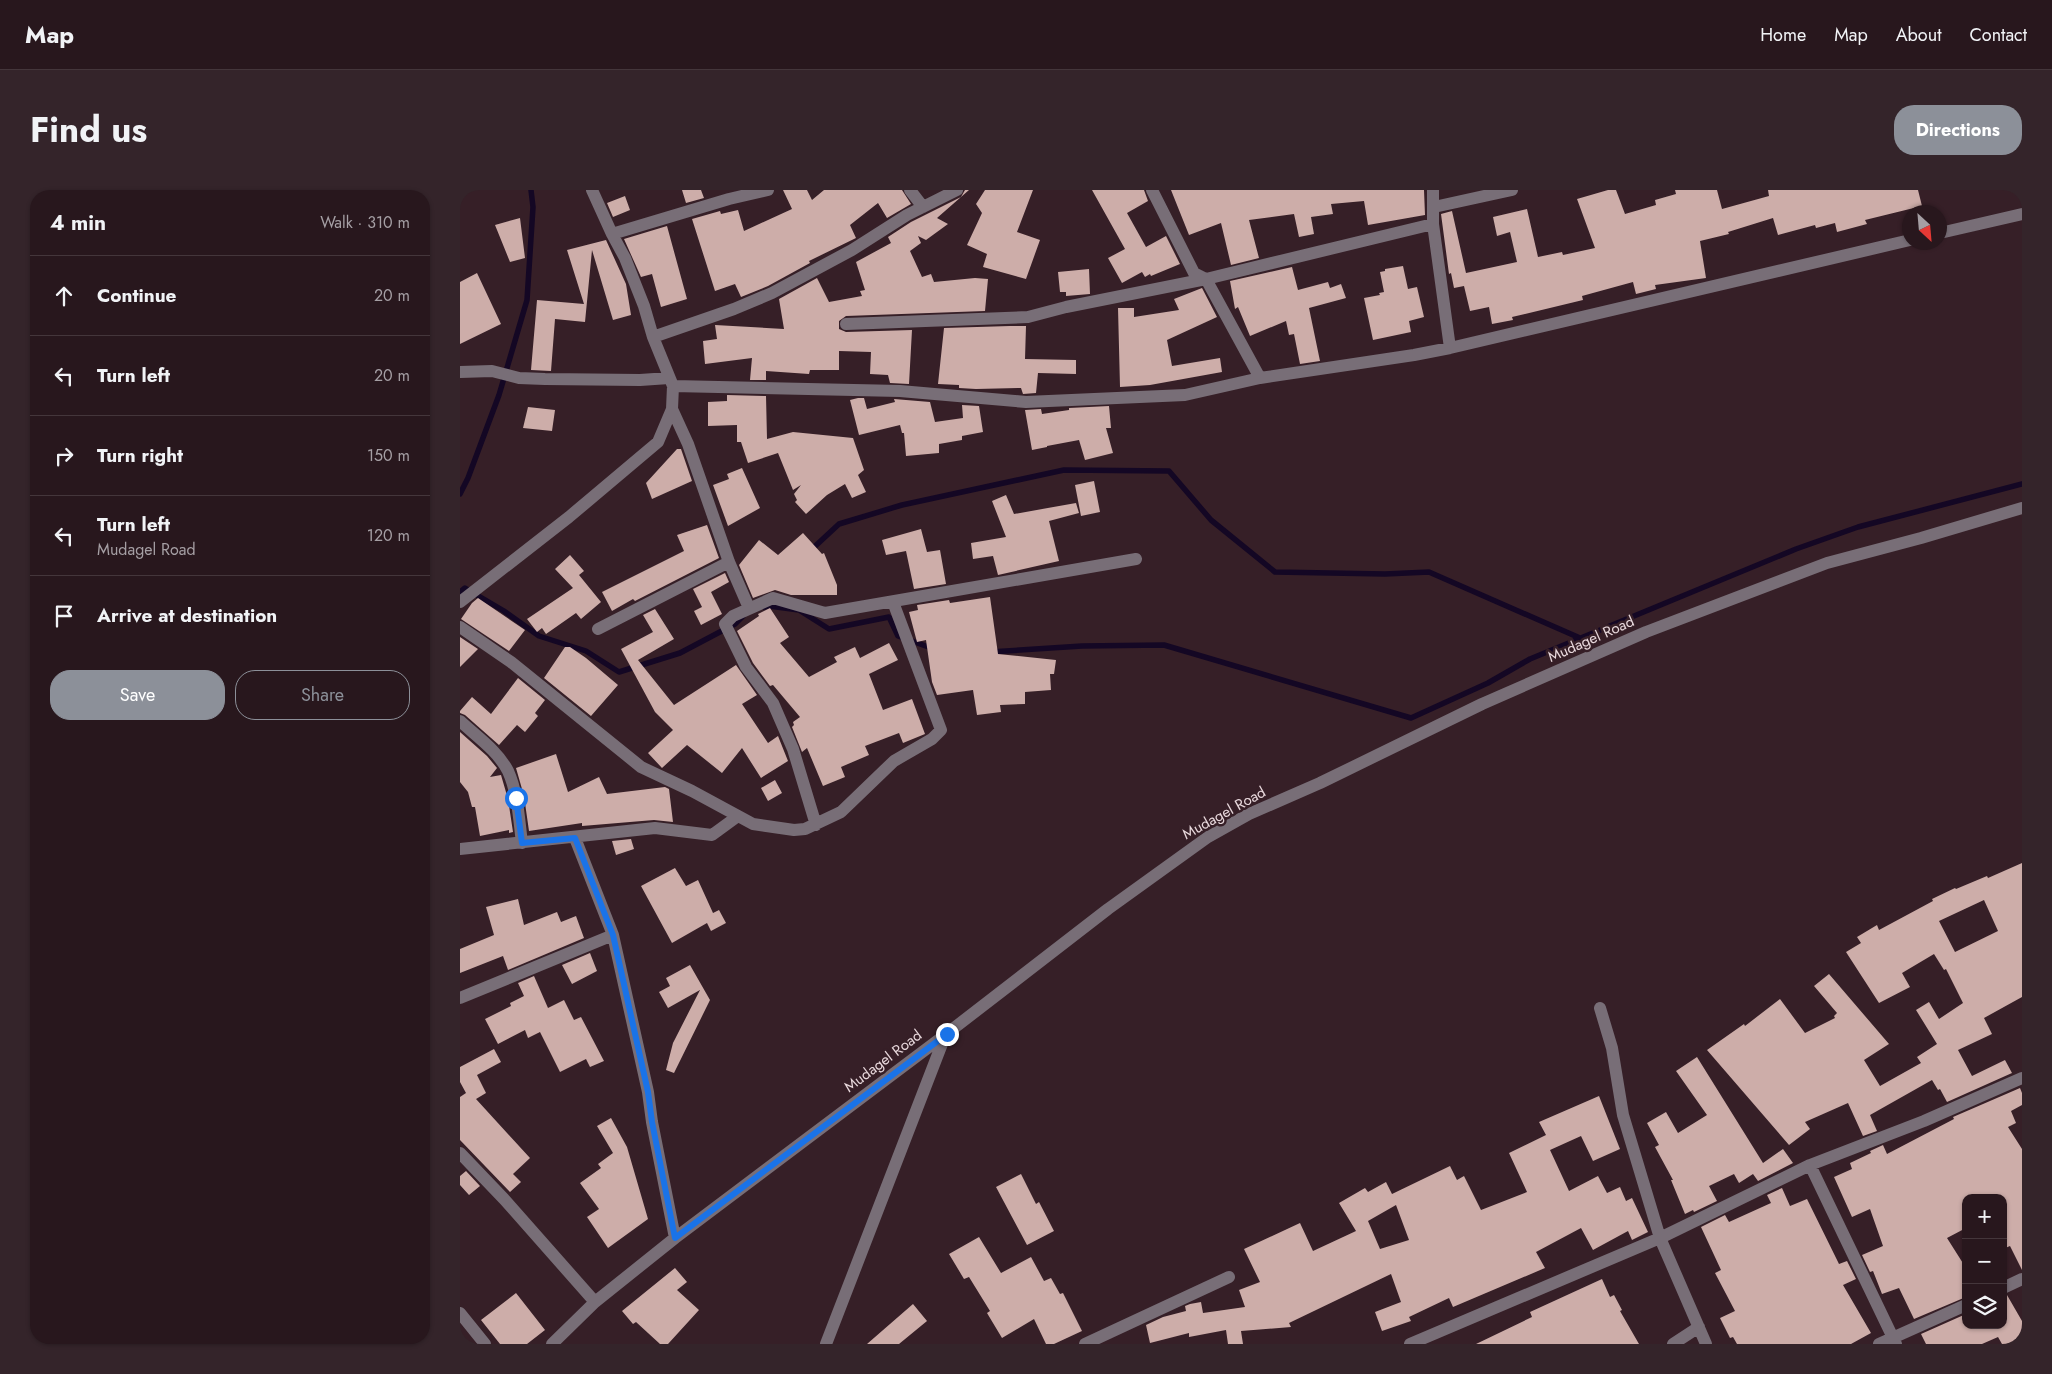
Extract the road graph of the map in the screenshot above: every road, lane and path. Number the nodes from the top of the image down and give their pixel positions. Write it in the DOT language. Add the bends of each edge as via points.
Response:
graph roads {
  1 [pos="592,190"];
  2 [pos="768,190"];
  3 [pos="910,190"];
  4 [pos="958,190"];
  5 [pos="1152,190"];
  6 [pos="1433,190"];
  7 [pos="1512,190"];
  8 [pos="728,195"];
  9 [pos="923,207"];
  10 [pos="1434,207"];
  11 [pos="2022,214"];
  12 [pos="1433,224"];
  13 [pos="1947,231"];
  14 [pos="612,234"];
  15 [pos="1902,242"];
  16 [pos="1206,279"];
  17 [pos="846,324"];
  18 [pos="653,337"];
  19 [pos="1450,348"];
  20 [pos="460,372"];
  21 [pos="1260,378"];
  22 [pos="671,382"];
  23 [pos="672,409"];
  24 [pos="2022,508"];
  25 [pos="1136,559"];
  26 [pos="729,562"];
  27 [pos="460,602"];
  28 [pos="893,602"];
  29 [pos="748,608"];
  30 [pos="460,627"];
  31 [pos="598,629"];
  32 [pos="460,720"];
  33 [pos="738,816"];
  34 [pos="816,825"];
  35 [pos="575,838"];
  36 [pos="522,843"];
  37 [pos="460,849"];
  38 [pos="613,935"];
  39 [pos="460,998"];
  40 [pos="1600,1008"];
  41 [pos="945,1036"];
  42 [pos="2022,1078"];
  43 [pos="460,1152"];
  44 [pos="1810,1165"];
  45 [pos="675,1238"];
  46 [pos="1660,1238"];
  47 [pos="1229,1277"];
  48 [pos="2022,1280"];
  49 [pos="2007,1286"];
  50 [pos="595,1302"];
  51 [pos="1962,1307"];
  52 [pos="460,1313"];
  53 [pos="1699,1327"];
  54 [pos="1894,1341"];
  55 [pos="485,1344"];
  56 [pos="552,1344"];
  57 [pos="826,1344"];
  58 [pos="1086,1344"];
  59 [pos="1410,1344"];
  60 [pos="1673,1344"];
  61 [pos="1706,1344"];
  62 [pos="1879,1344"];
  1 -- 14 [label="street"];
  2 -- 8 [label="street"];
  3 -- 9 [label="street"];
  4 -- 9 [label="street"];
  5 -- 16 [label="street" via="1194,273"];
  6 -- 10 [label="street"];
  7 -- 10 [label="street"];
  8 -- 14 [label="street"];
  9 -- 18 [label="street" via="772,293"];
  10 -- 12 [label="street"];
  11 -- 13 [label="street"];
  12 -- 16 [label="street"];
  12 -- 19 [label="street"];
  14 -- 18 [label="street" via="641,298"];
  15 -- 19 [label="street"];
  16 -- 17 [label="street" via="1028,317"];
  16 -- 21 [label="street"];
  18 -- 22 [label="street"];
  19 -- 21 [label="street"];
  20 -- 22 [label="street" via="492,371 519,378"];
  21 -- 22 [label="street" via="1185,395 1026,402 900,391"];
  22 -- 23 [label="street"];
  23 -- 26 [label="street" via="688,444"];
  23 -- 27 [label="street" via="658,442"];
  24 -- 41 [label="street, Mudagel Road" via="1827,563 1646,632 1482,704 1249,814 1190,848"];
  25 -- 28 [label="street"];
  26 -- 29 [label="street"];
  26 -- 31 [label="street"];
  28 -- 29 [label="street" via="825,613 773,598"];
  28 -- 34 [label="street" via="941,730 932,739 894,761 841,812"];
  29 -- 34 [label="street" via="725,624 746,667 773,703 793,750"];
  30 -- 33 [label="street" via="511,662 641,767"];
  32 -- 36 [label="street" via="496,754 508,771 516,798"];
  33 -- 34 [label="street" via="753,824 794,830"];
  33 -- 35 [label="street" via="712,835 655,828"];
  35 -- 36 [label="street"];
  35 -- 38 [label="street"];
  36 -- 37 [label="street"];
  38 -- 39 [label="street"];
  38 -- 45 [label="street" via="648,1092"];
  40 -- 46 [label="street" via="1612,1048 1624,1115"];
  41 -- 45 [label="street, Mudagel Road"];
  41 -- 57 [label="street"];
  42 -- 44 [label="street" via="1924,1121"];
  43 -- 50 [label="street"];
  44 -- 46 [label="street"];
  44 -- 54 [label="street"];
  45 -- 50 [label="street, Mudagel Road"];
  46 -- 53 [label="street"];
  46 -- 59 [label="street"];
  47 -- 58 [label="street"];
  48 -- 49 [label="street"];
  50 -- 56 [label="street, Mudagel Road"];
  51 -- 54 [label="street"];
  52 -- 55 [label="street"];
  53 -- 60 [label="street"];
  53 -- 61 [label="street"];
  54 -- 62 [label="street"];
}
